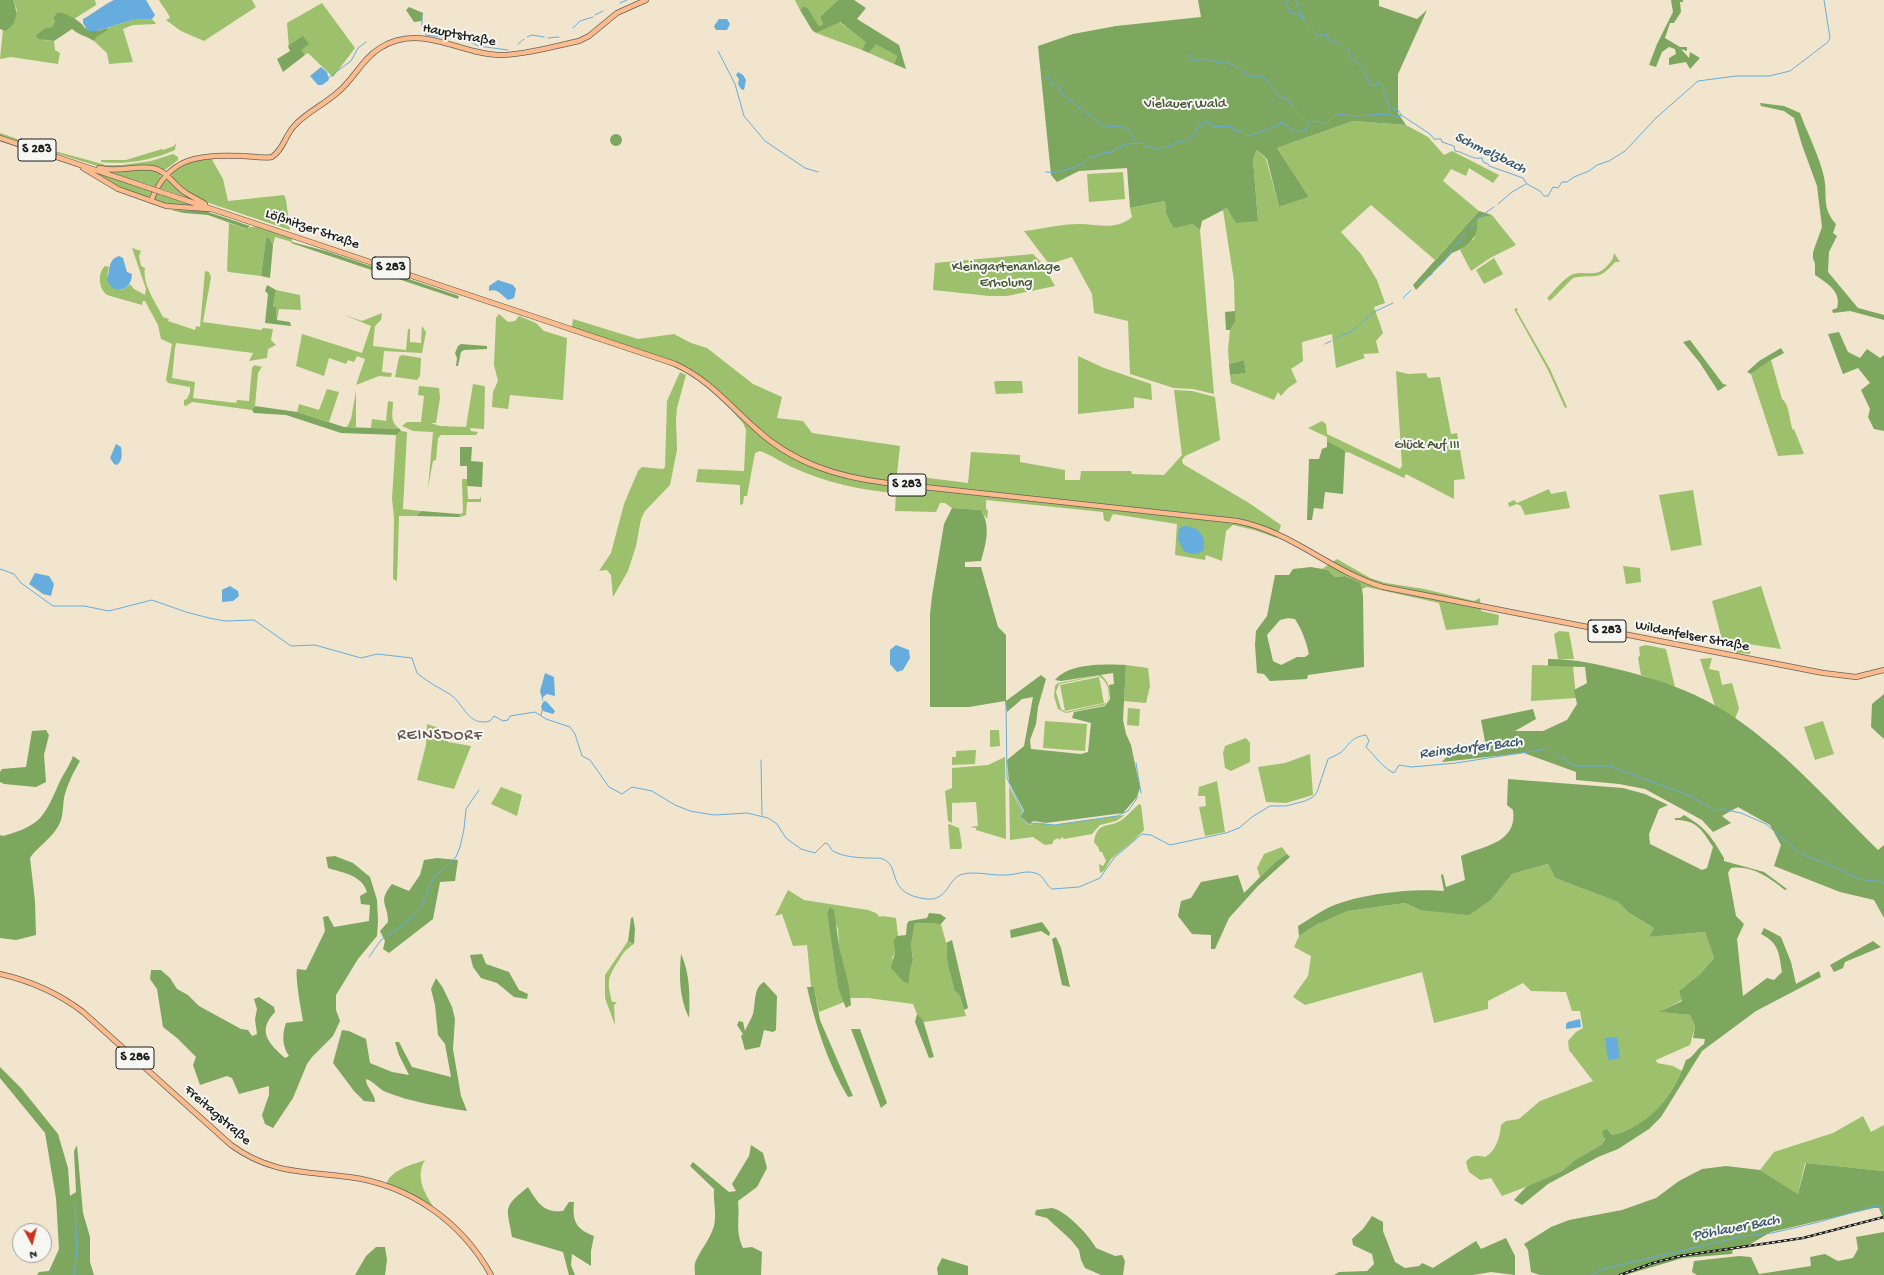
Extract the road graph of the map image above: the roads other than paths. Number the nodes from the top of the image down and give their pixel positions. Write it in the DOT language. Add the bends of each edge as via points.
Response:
graph roads {
  1 [pos="646,0"];
  2 [pos="0,138"];
  3 [pos="74,163"];
  4 [pos="166,175"];
  5 [pos="151,201"];
  6 [pos="214,209"];
  7 [pos="1402,591"];
  8 [pos="1884,670"];
  9 [pos="0,974"];
  10 [pos="491,1275"];
  1 -- 4 [label="main road, Hauptstraße" via="617,13 579,41 510,55 490,54 430,39 403,40 383,46 371,55 339,92 295,125 278,153 266,158 203,156 186,160"];
  2 -- 3 [label="main road, S 283"];
  3 -- 4 [label="main road, S 283" via="114,171 151,167"];
  3 -- 5 [label="main road, S 283" via="118,189"];
  3 -- 6 [label="main road, Lößnitzer Straße / S 283, bridge"];
  4 -- 5 [label="main road" via="157,186"];
  4 -- 6 [label="main road, S 283" via="186,193"];
  5 -- 6 [label="main road, S 283" via="173,208"];
  6 -- 7 [label="main road, Lößnitzer Straße / S 283" via="685,368 718,391 754,428 776,445 825,470 874,482 1244,523 1282,535 1336,567 1372,584"];
  7 -- 8 [label="main road, Wildenfelser Straße / S 283" via="1823,673 1856,677"];
  9 -- 10 [label="main road, Freitagstraße / S 286" via="39,986 83,1012 231,1145 258,1162 290,1171 360,1179 401,1192 429,1207 455,1227 478,1254"];
}
